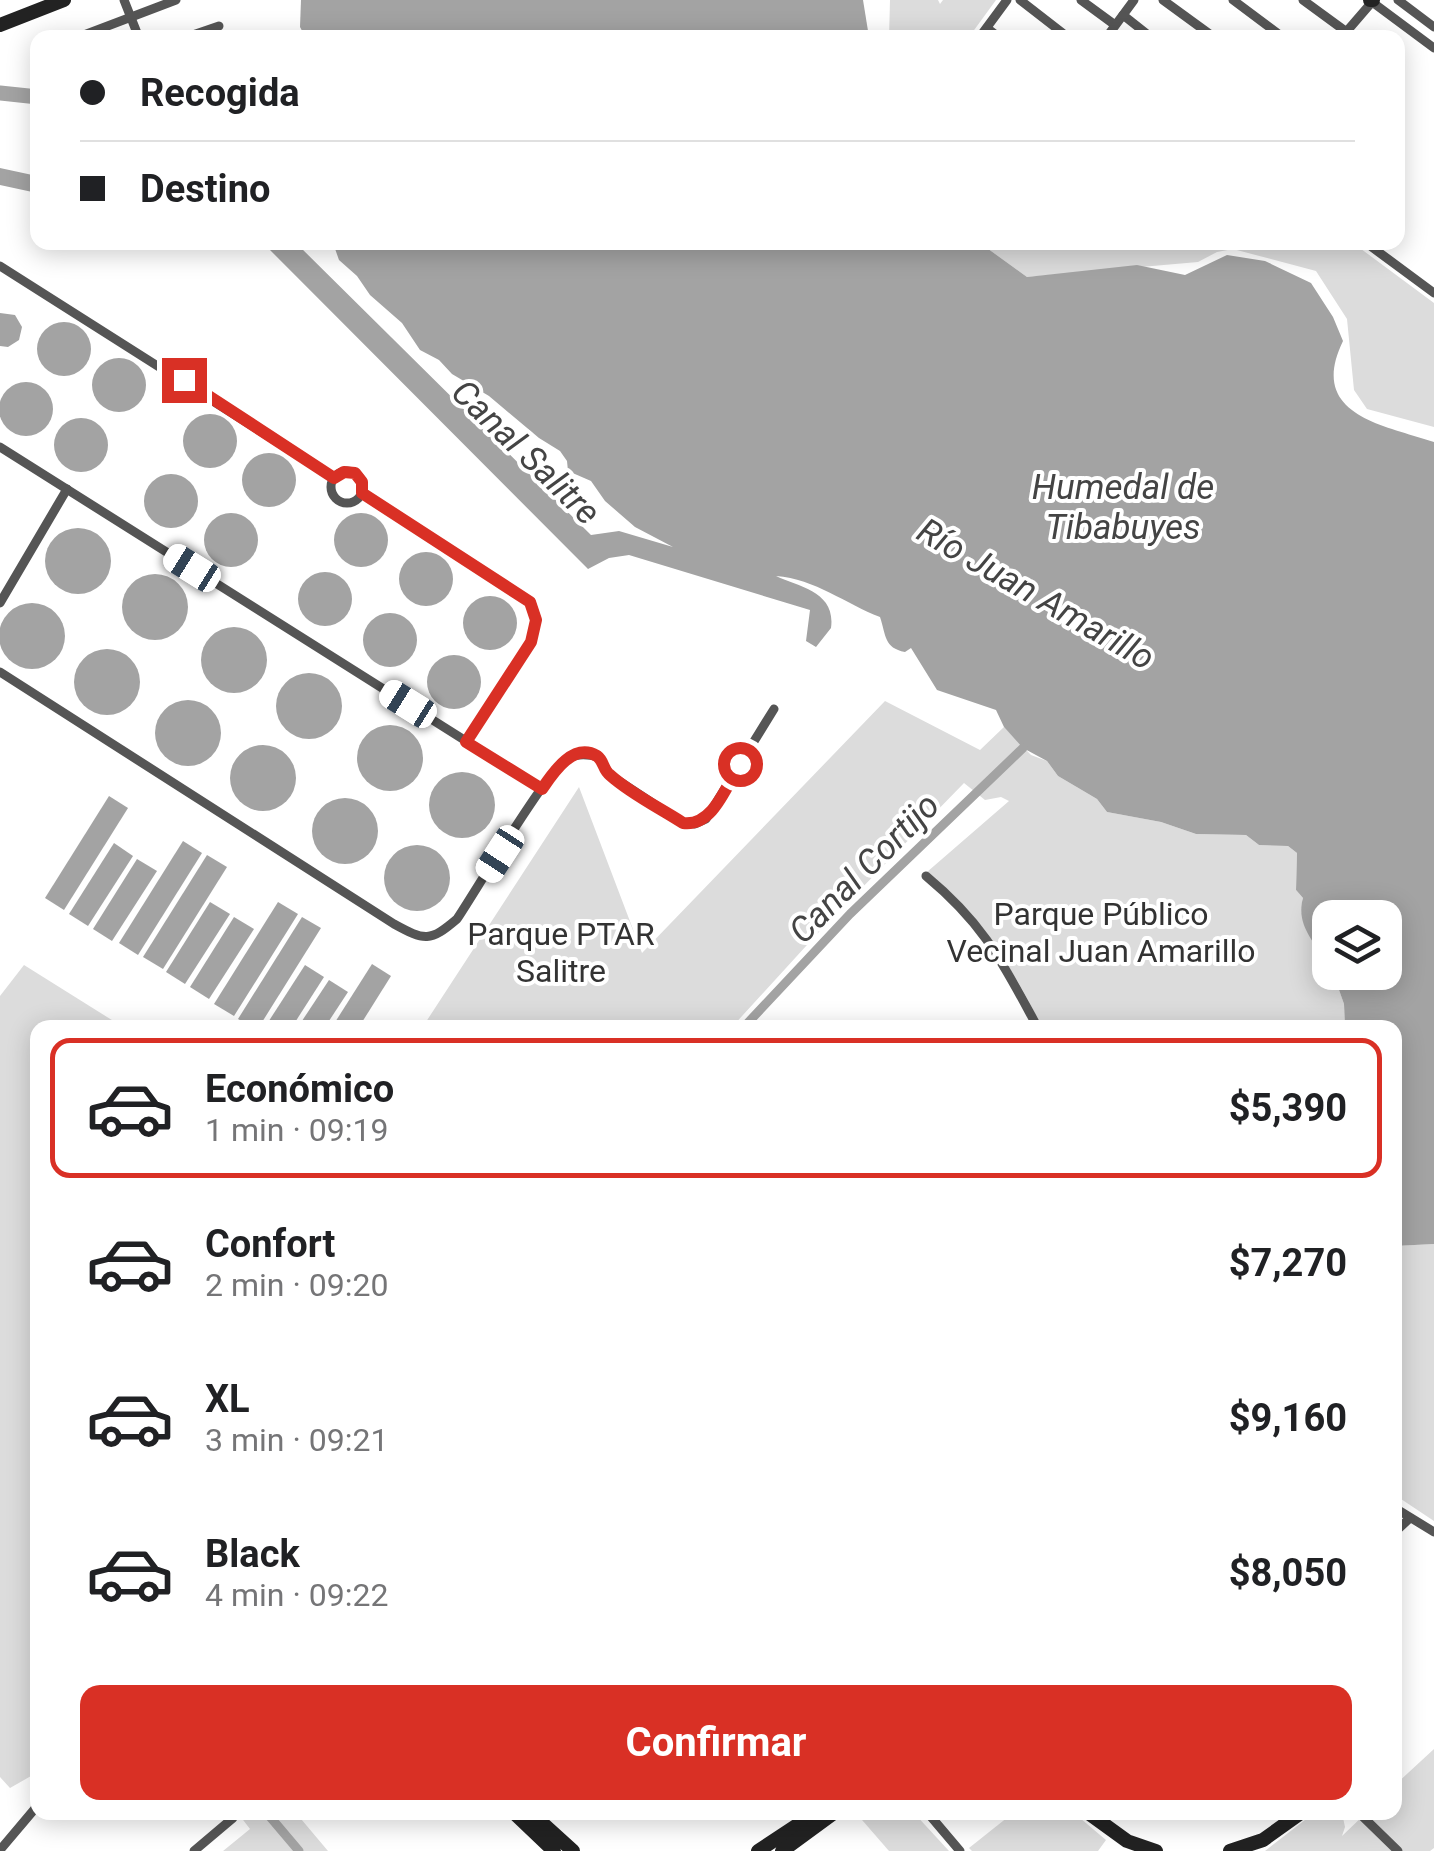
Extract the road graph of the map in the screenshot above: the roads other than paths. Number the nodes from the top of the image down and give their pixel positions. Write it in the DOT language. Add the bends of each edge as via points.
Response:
graph roads {
  1 [pos="64,0"];
  2 [pos="124,0"];
  3 [pos="176,0"];
  4 [pos="1007,0"];
  5 [pos="1020,0"];
  6 [pos="1080,0"];
  7 [pos="1134,0"];
  8 [pos="1163,0"];
  9 [pos="1232,0"];
  10 [pos="1304,0"];
  11 [pos="1398,0"];
  12 [pos="1372,1"];
  13 [pos="1122,15"];
  14 [pos="130,17"];
  15 [pos="1115,25"];
  16 [pos="0,26"];
  17 [pos="218,26"];
  18 [pos="1434,27"];
  19 [pos="986,28"];
  20 [pos="97,30"];
  21 [pos="135,30"];
  22 [pos="207,30"];
  23 [pos="989,30"];
  24 [pos="1059,30"];
  25 [pos="1112,30"];
  26 [pos="1142,30"];
  27 [pos="1204,30"];
  28 [pos="1273,30"];
  29 [pos="1339,30"];
  30 [pos="1349,30"];
  31 [pos="1434,48"];
  32 [pos="1376,250"];
  33 [pos="0,266"];
  34 [pos="1434,293"];
  35 [pos="0,447"];
  36 [pos="334,478"];
  37 [pos="67,489"];
  38 [pos="362,493"];
  39 [pos="0,603"];
  40 [pos="0,672"];
  41 [pos="774,709"];
  42 [pos="466,742"];
  43 [pos="542,789"];
  44 [pos="926,876"];
  45 [pos="1034,1020"];
  46 [pos="1402,1513"];
  47 [pos="1410,1518"];
  48 [pos="1402,1525"];
  49 [pos="1434,1532"];
  50 [pos="30,1814"];
  51 [pos="231,1820"];
  52 [pos="521,1820"];
  53 [pos="539,1820"];
  54 [pos="805,1820"];
  55 [pos="826,1820"];
  56 [pos="934,1820"];
  57 [pos="1099,1820"];
  58 [pos="1293,1820"];
  59 [pos="1366,1820"];
  60 [pos="0,1850"];
  61 [pos="1239,1850"];
  62 [pos="194,1851"];
  63 [pos="554,1851"];
  64 [pos="573,1851"];
  65 [pos="758,1851"];
  66 [pos="782,1851"];
  67 [pos="960,1851"];
  68 [pos="1156,1851"];
  69 [pos="1398,1851"];
  1 -- 16 [label="street"];
  2 -- 14 [label="street"];
  3 -- 14 [label="street"];
  4 -- 19 [label="street"];
  5 -- 24 [label="street"];
  6 -- 15 [label="street"];
  7 -- 13 [label="street"];
  8 -- 27 [label="street"];
  9 -- 28 [label="street"];
  10 -- 29 [label="street"];
  11 -- 18 [label="street"];
  12 -- 30 [label="street"];
  12 -- 31 [label="street"];
  13 -- 15 [label="street"];
  13 -- 26 [label="street"];
  14 -- 20 [label="street"];
  14 -- 21 [label="street"];
  15 -- 25 [label="street"];
  17 -- 22 [label="street"];
  19 -- 23 [label="street"];
  32 -- 34 [label="street"];
  33 -- 36 [label="street"];
  35 -- 37 [label="street"];
  36 -- 38 [label="street" via="355,473"];
  36 -- 38 [label="street" via="337,499 354,501"];
  37 -- 39 [label="street"];
  37 -- 42 [label="street"];
  38 -- 42 [label="street" via="530,602 536,620 531,642"];
  40 -- 43 [label="street" via="394,924 427,938 457,920"];
  41 -- 43 [label="street" via="706,819 695,824 683,823 610,775 594,755 569,757"];
  42 -- 43 [label="street"];
  44 -- 45 [label="street" via="975,920"];
  46 -- 47 [label="street"];
  47 -- 48 [label="street"];
  47 -- 49 [label="street"];
  50 -- 60 [label="street"];
  51 -- 62 [label="street"];
  52 -- 63 [label="street"];
  53 -- 64 [label="street"];
  54 -- 65 [label="street"];
  55 -- 66 [label="street"];
  56 -- 67 [label="street"];
  57 -- 68 [label="street" via="1127,1841"];
  58 -- 61 [label="street"];
  59 -- 69 [label="street"];
}
